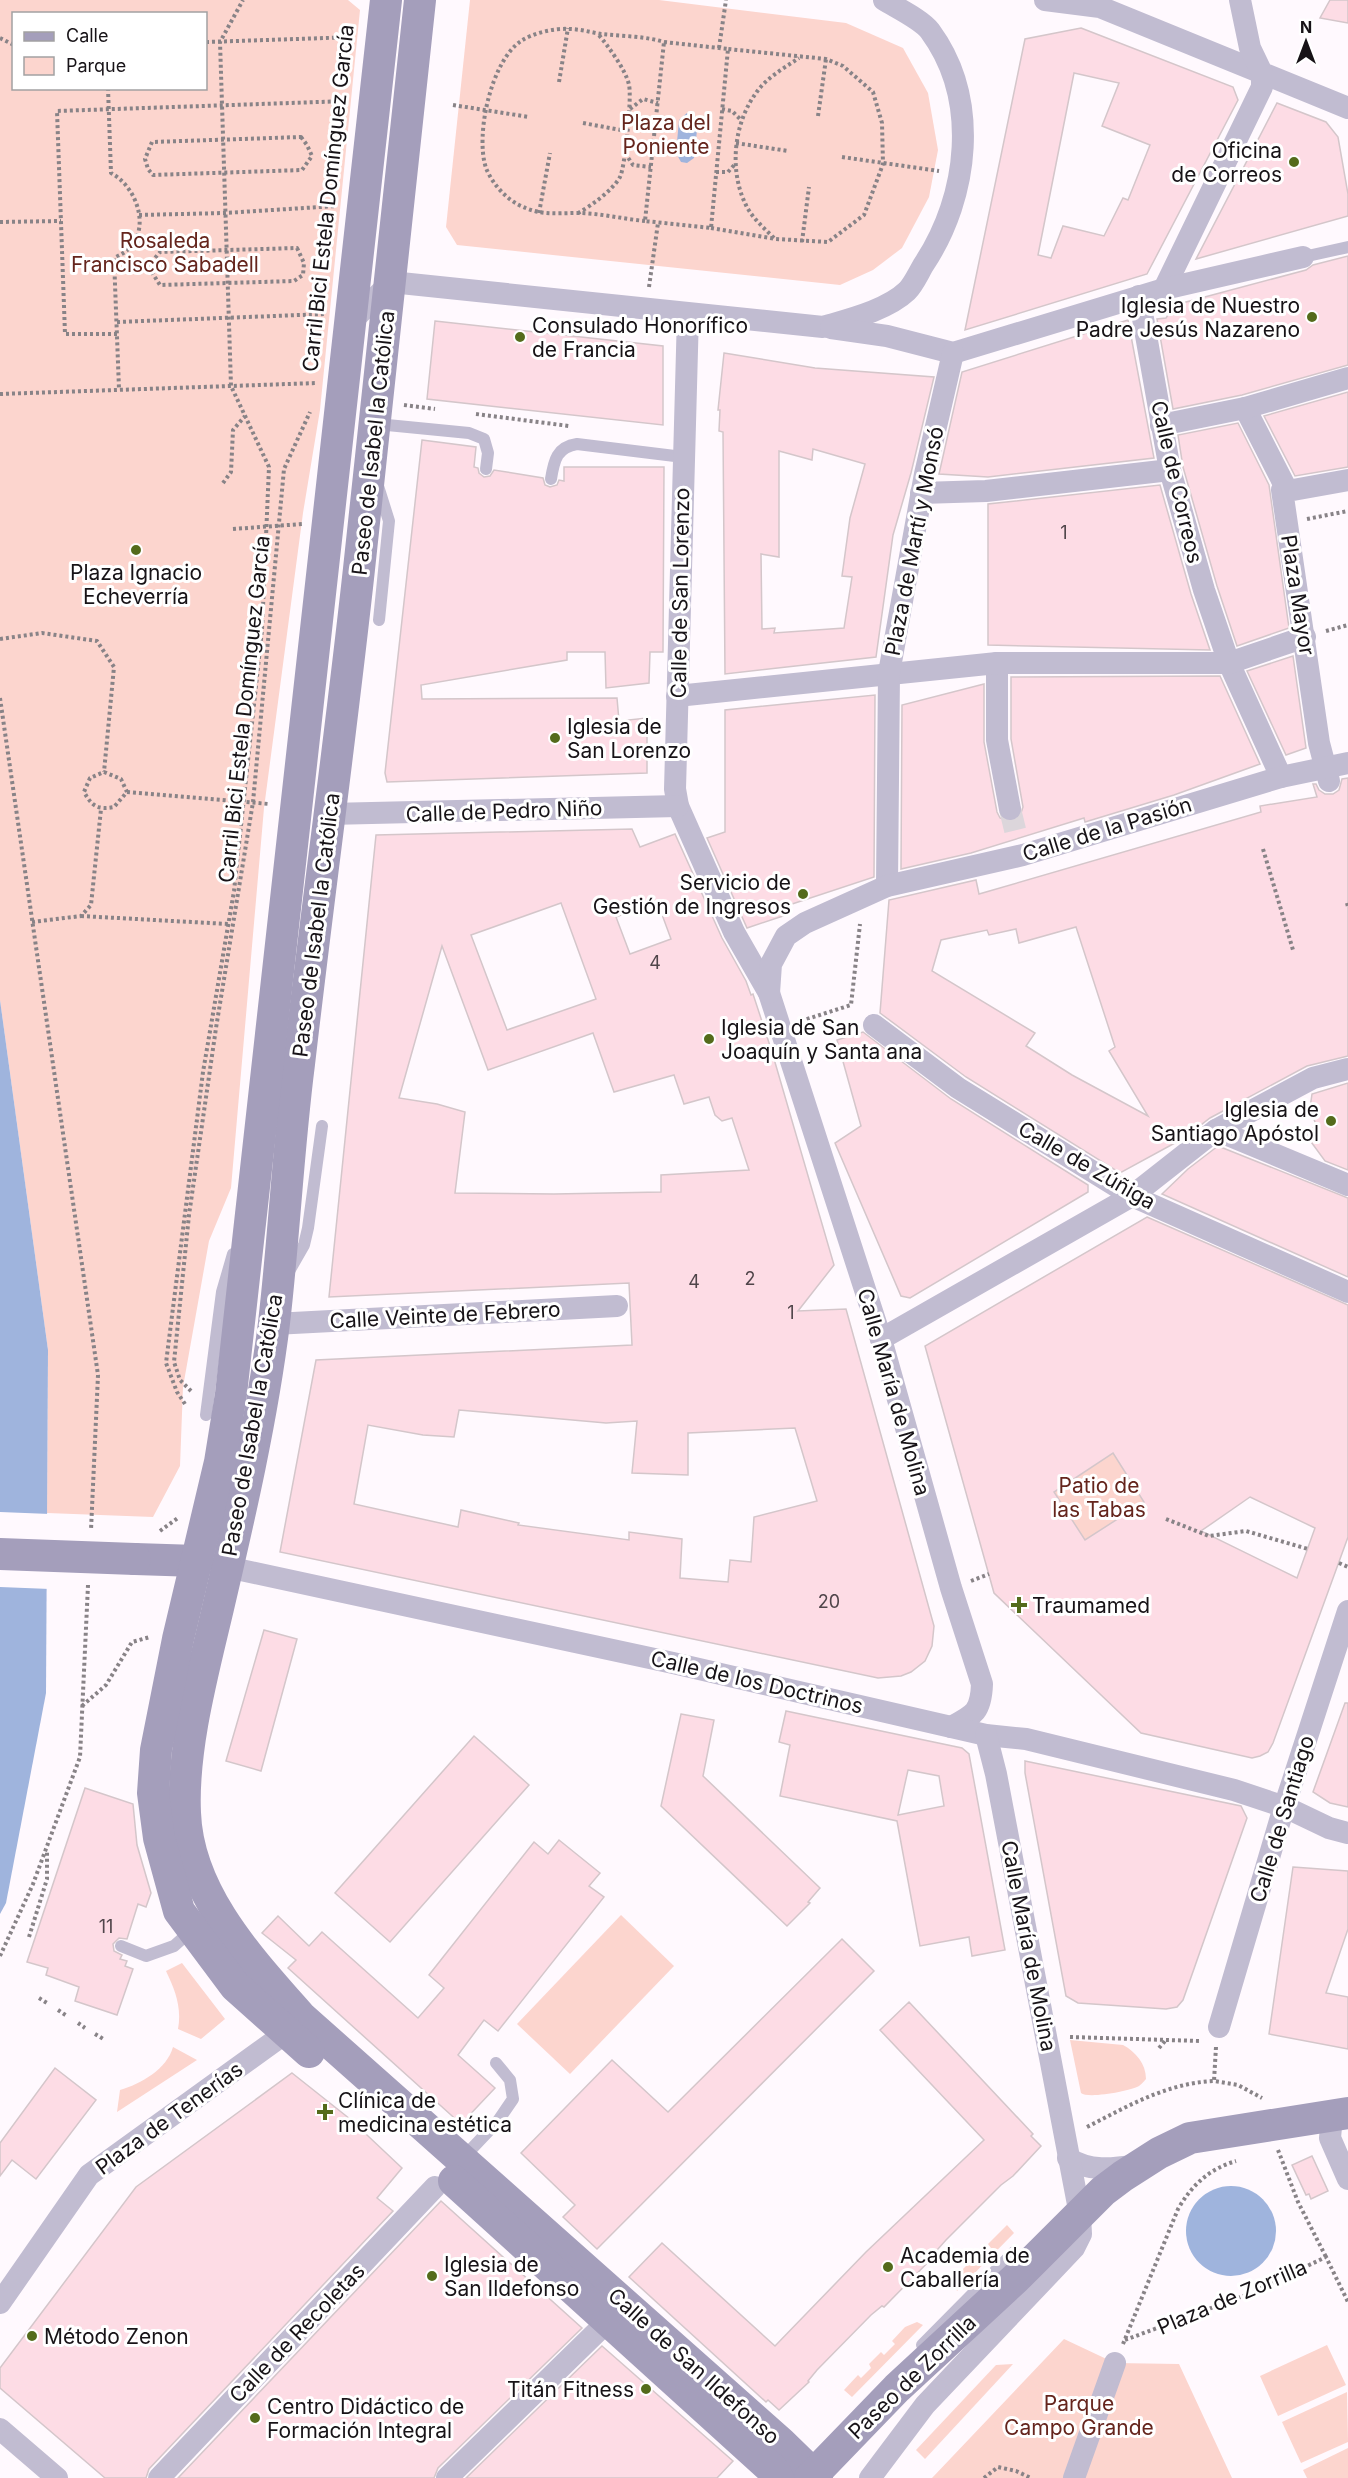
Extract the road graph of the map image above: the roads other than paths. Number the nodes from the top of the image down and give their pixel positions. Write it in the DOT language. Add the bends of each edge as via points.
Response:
graph roads {
  1 [pos="386,0"];
  2 [pos="420,0"];
  3 [pos="434,0"];
  4 [pos="884,0"];
  5 [pos="1045,0"];
  6 [pos="1240,0"];
  7 [pos="422,46"];
  8 [pos="1262,73"];
  9 [pos="1348,108"];
  10 [pos="1348,247"];
  11 [pos="1303,257"];
  12 [pos="391,282"];
  13 [pos="1164,289"];
  14 [pos="1139,296"];
  15 [pos="688,314"];
  16 [pos="350,324"];
  17 [pos="824,327"];
  18 [pos="953,352"];
  19 [pos="1348,378"];
  20 [pos="1245,408"];
  21 [pos="376,413"];
  22 [pos="1161,424"];
  23 [pos="683,457"];
  24 [pos="486,469"];
  25 [pos="1170,470"];
  26 [pos="370,472"];
  27 [pos="551,479"];
  28 [pos="1348,480"];
  29 [pos="1287,490"];
  30 [pos="921,493"];
  31 [pos="379,620"];
  32 [pos="1305,637"];
  33 [pos="990,663"];
  34 [pos="1229,663"];
  35 [pos="889,673"];
  36 [pos="677,696"];
  37 [pos="1348,763"];
  38 [pos="1325,767"];
  39 [pos="1281,777"];
  40 [pos="1348,778"];
  41 [pos="678,806"];
  42 [pos="1010,809"];
  43 [pos="329,814"];
  44 [pos="887,886"];
  45 [pos="769,993"];
  46 [pos="874,1025"];
  47 [pos="1348,1069"];
  48 [pos="322,1126"];
  49 [pos="1216,1130"];
  50 [pos="1348,1185"];
  51 [pos="1132,1196"];
  52 [pos="253,1206"];
  53 [pos="277,1285"];
  54 [pos="1348,1292"];
  55 [pos="616,1306"];
  56 [pos="274,1324"];
  57 [pos="880,1339"];
  58 [pos="206,1415"];
  59 [pos="0,1554"];
  60 [pos="197,1561"];
  61 [pos="227,1566"];
  62 [pos="1348,1611"];
  63 [pos="951,1727"];
  64 [pos="986,1735"];
  65 [pos="1285,1808"];
  66 [pos="1348,1833"];
  67 [pos="192,1930"];
  68 [pos="121,1946"];
  69 [pos="272,1983"];
  70 [pos="287,2032"];
  71 [pos="1218,2034"];
  72 [pos="496,2063"];
  73 [pos="1330,2116"];
  74 [pos="1068,2158"];
  75 [pos="1140,2165"];
  76 [pos="448,2174"];
  77 [pos="1348,2179"];
  78 [pos="1080,2215"];
  79 [pos="1014,2252"];
  80 [pos="0,2303"];
  81 [pos="607,2322"];
  82 [pos="1115,2363"];
  83 [pos="897,2388"];
  84 [pos="0,2429"];
  85 [pos="814,2477"];
  86 [pos="57,2478"];
  87 [pos="159,2478"];
  88 [pos="447,2478"];
  89 [pos="778,2478"];
  90 [pos="870,2478"];
  91 [pos="1074,2478"];
  1 -- 16 [label="main road, Paseo de Isabel la Católica"];
  2 -- 7 [label="main road"];
  3 -- 7 [label="main road"];
  4 -- 17 [label="street" via="928,28 942,51 957,86 963,126 961,175 952,211 933,251 907,291 870,313"];
  5 -- 8 [label="street" via="1100,8"];
  6 -- 8 [label="street" via="1250,48"];
  7 -- 12 [label="main road, Paseo de Isabel la Católica" via="413,190 398,218"];
  8 -- 9 [label="street"];
  8 -- 13 [label="street" via="1262,87"];
  10 -- 11 [label="lane"];
  11 -- 13 [label="street"];
  12 -- 15 [label="street"];
  12 -- 16 [label="street, Paseo de Isabel la Católica"];
  12 -- 21 [label="main road, Paseo de Isabel la Católica"];
  13 -- 14 [label="street"];
  14 -- 18 [label="street"];
  14 -- 22 [label="street, Calle de Correos"];
  15 -- 17 [label="street"];
  15 -- 23 [label="street, Calle de San Lorenzo"];
  16 -- 52 [label="main road, Paseo de Isabel la Católica"];
  17 -- 18 [label="street" via="887,336"];
  18 -- 30 [label="street, Plaza de Martí y Monsó"];
  19 -- 20 [label="street"];
  20 -- 22 [label="street"];
  20 -- 29 [label="street"];
  21 -- 24 [label="lane" via="484,439 488,453"];
  21 -- 26 [label="main road, Paseo de Isabel la Católica"];
  22 -- 25 [label="street, Calle de Correos"];
  23 -- 27 [label="lane" via="568,445 553,462"];
  23 -- 36 [label="street, Calle de San Lorenzo"];
  25 -- 30 [label="street" via="986,491"];
  25 -- 34 [label="street, Calle de Correos"];
  26 -- 31 [label="lane" via="389,521"];
  26 -- 43 [label="main road, Paseo de Isabel la Católica"];
  28 -- 29 [label="street"];
  29 -- 32 [label="street, Plaza Mayor" via="1282,490"];
  30 -- 35 [label="street, Plaza de Martí y Monsó"];
  32 -- 34 [label="street, Plaza de Martí y Monsó"];
  32 -- 38 [label="street, Plaza Mayor"];
  33 -- 34 [label="street, Plaza de Martí y Monsó"];
  33 -- 35 [label="street, Plaza de Martí y Monsó"];
  33 -- 42 [label="street" via="1002,777"];
  34 -- 39 [label="street, Calle de Correos"];
  35 -- 36 [label="street"];
  35 -- 44 [label="street"];
  36 -- 41 [label="street, Calle de San Lorenzo"];
  37 -- 38 [label="street"];
  38 -- 39 [label="street, Calle de la Pasión"];
  38 -- 40 [label="street" via="1328,781"];
  39 -- 44 [label="street, Calle de la Pasión"];
  41 -- 43 [label="street, Calle de Pedro Niño"];
  41 -- 45 [label="street, Calle de San Lorenzo" via="734,932"];
  43 -- 53 [label="main road, Paseo de Isabel la Católica" via="298,1067"];
  44 -- 45 [label="street, Calle de la Pasión" via="805,923 786,936 771,964"];
  45 -- 57 [label="street, Calle María de Molina"];
  46 -- 51 [label="street, Calle de Zúñiga" via="958,1088"];
  47 -- 49 [label="street" via="1313,1078"];
  48 -- 53 [label="lane" via="304,1245"];
  49 -- 50 [label="street"];
  49 -- 51 [label="street"];
  51 -- 54 [label="street, Calle de Zúñiga"];
  51 -- 57 [label="street"];
  52 -- 58 [label="lane" via="243,1224 222,1292"];
  52 -- 60 [label="main road, Paseo de Isabel la Católica" via="220,1462"];
  53 -- 56 [label="main road, Paseo de Isabel la Católica"];
  55 -- 56 [label="street, Calle Veinte de Febrero"];
  56 -- 61 [label="main road, Paseo de Isabel la Católica"];
  57 -- 63 [label="street, Calle María de Molina" via="982,1684 977,1712"];
  59 -- 60 [label="main road, bridge"];
  60 -- 61 [label="street, Calle de los Doctrinos"];
  60 -- 67 [label="main road, Calle de San Ildefonso" via="156,1750 153,1793 173,1896"];
  61 -- 63 [label="street, Calle de los Doctrinos"];
  61 -- 69 [label="main road, Calle de San Ildefonso" via="188,1752 186,1829 198,1869 218,1913"];
  62 -- 65 [label="street, Calle de Santiago"];
  63 -- 64 [label="street, Calle de los Doctrinos"];
  64 -- 65 [label="street, Calle de los Doctrinos" via="1048,1744 1234,1790"];
  64 -- 74 [label="street, Calle María de Molina"];
  65 -- 66 [label="street, Calle de los Doctrinos"];
  65 -- 71 [label="street, Calle de Santiago"];
  67 -- 68 [label="lane" via="174,1946 146,1956"];
  67 -- 70 [label="main road, Calle de San Ildefonso" via="235,1986"];
  69 -- 70 [label="street, Calle de San Ildefonso"];
  69 -- 76 [label="main road, Calle de San Ildefonso"];
  70 -- 76 [label="main road, Calle de San Ildefonso"];
  70 -- 80 [label="street, Plaza de Tenerías" via="89,2175"];
  72 -- 76 [label="lane" via="510,2080 513,2099 498,2121"];
  73 -- 75 [label="main road" via="1190,2138"];
  73 -- 77 [label="street" via="1330,2138"];
  74 -- 75 [label="street" via="1087,2167"];
  74 -- 78 [label="street, Calle María de Molina"];
  75 -- 78 [label="main road" via="1103,2191"];
  76 -- 81 [label="main road, Calle de San Ildefonso"];
  76 -- 85 [label="main road, Calle de San Ildefonso"];
  76 -- 87 [label="street, Calle de Recoletas"];
  78 -- 83 [label="main road, Paseo de Zorrilla"];
  78 -- 90 [label="street, Paseo de Zorrilla" via="1081,2234 1074,2248 925,2405"];
  79 -- 83 [label="lane" via="912,2355"];
  81 -- 88 [label="street"];
  81 -- 89 [label="main road, Calle de San Ildefonso"];
  82 -- 91 [label="street"];
  83 -- 85 [label="main road, Paseo de Zorrilla"];
  84 -- 86 [label="street"];
}
